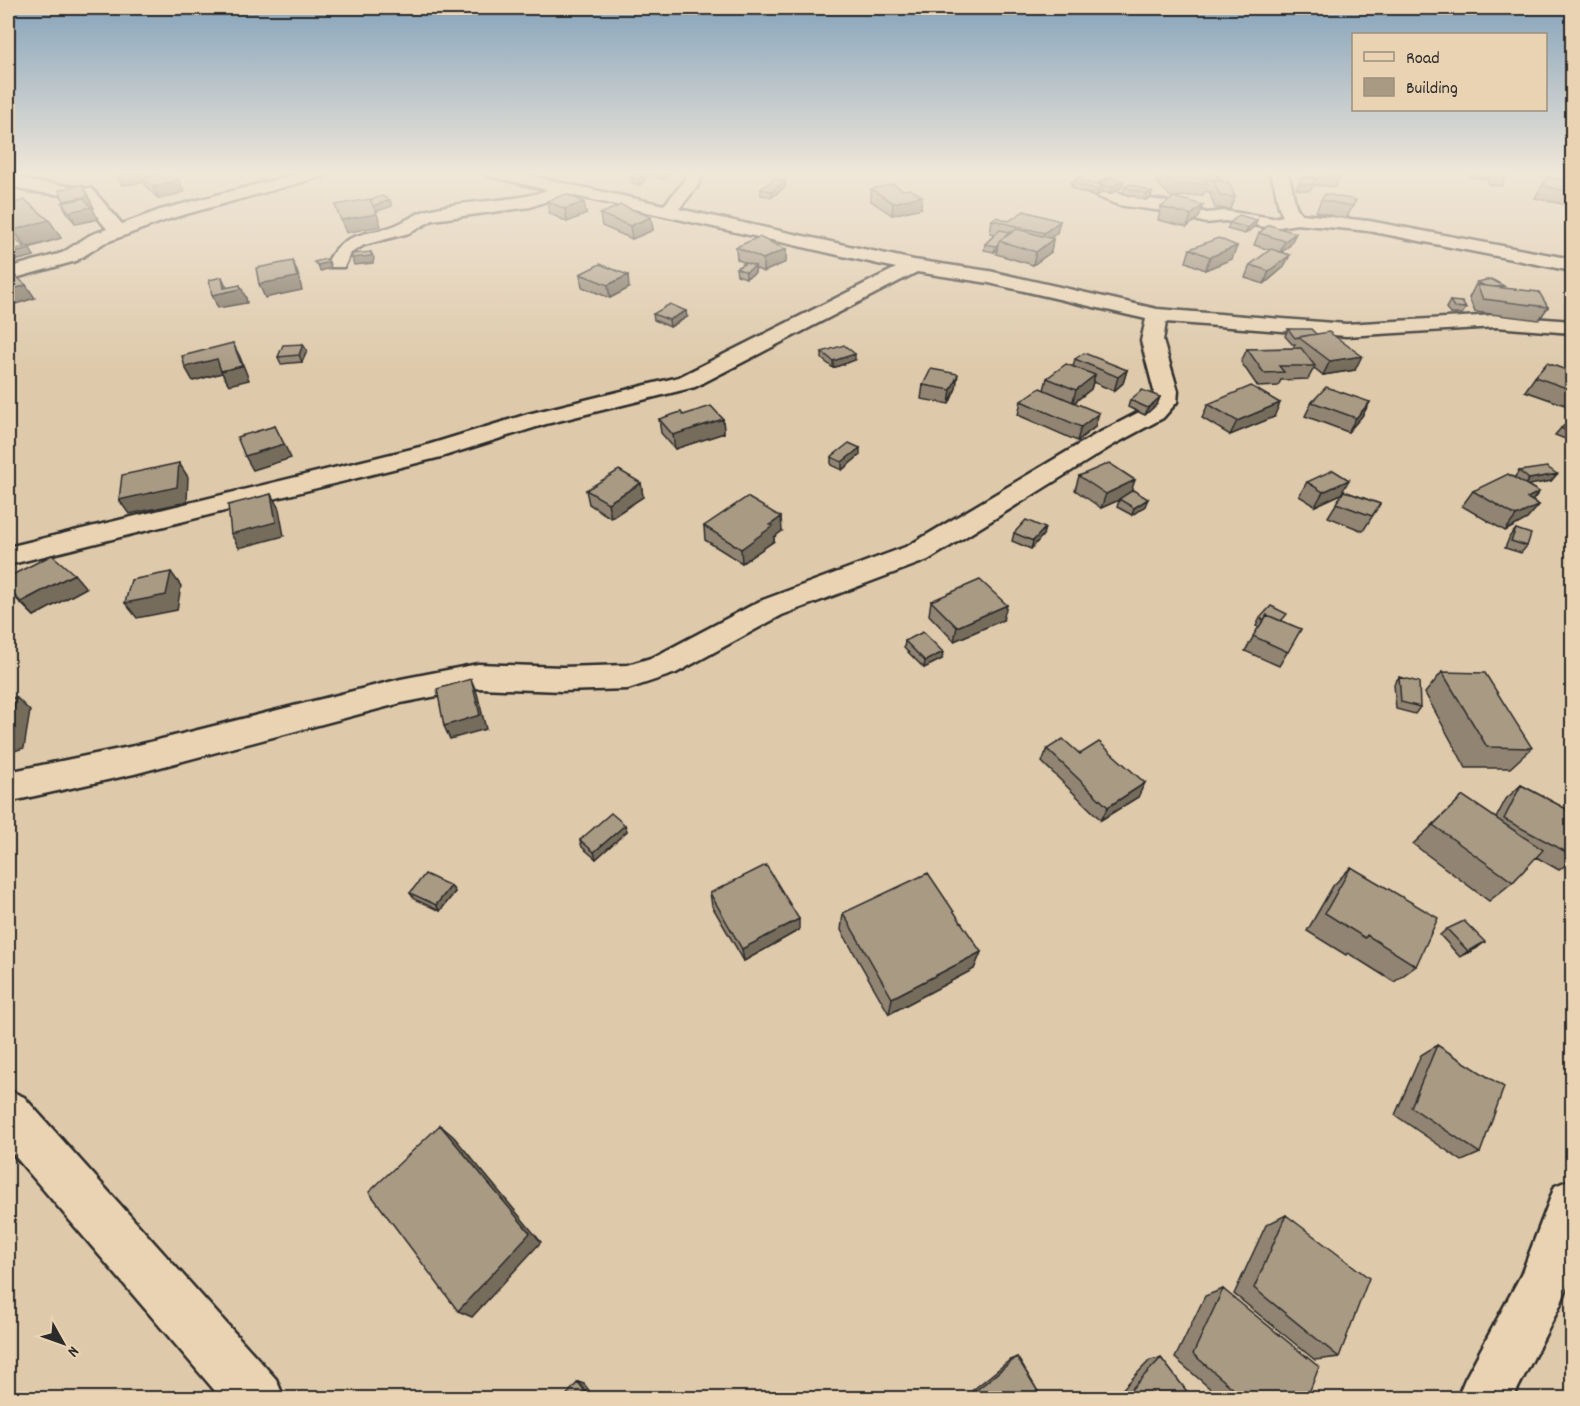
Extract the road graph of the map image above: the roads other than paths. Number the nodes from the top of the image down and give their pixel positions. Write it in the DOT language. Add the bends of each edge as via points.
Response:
graph roads {
  1 [pos="98,238"];
  2 [pos="370,238"];
  3 [pos="784,238"];
  4 [pos="1429,238"];
  5 [pos="337,263"];
  6 [pos="1572,265"];
  7 [pos="914,266"];
  8 [pos="8,274"];
  9 [pos="1157,315"];
  10 [pos="1572,327"];
  11 [pos="8,556"];
  12 [pos="8,788"];
  13 [pos="8,1113"];
  14 [pos="1570,1220"];
  15 [pos="257,1398"];
  16 [pos="1484,1398"];
  1 -- 8 [label="street" via="69,257"];
  2 -- 5 [label="street" via="343,250"];
  3 -- 7 [label="street"];
  4 -- 6 [label="street"];
  7 -- 9 [label="street" via="989,277"];
  7 -- 11 [label="street" via="687,382 537,419 432,452"];
  9 -- 10 [label="street" via="1346,330 1496,321"];
  9 -- 12 [label="street" via="1152,341 1167,391 1165,402 1155,413 918,553 771,608 665,665 628,676 477,676 401,691 134,760"];
  13 -- 15 [label="street"];
  14 -- 16 [label="street" via="1542,1288"];
}
